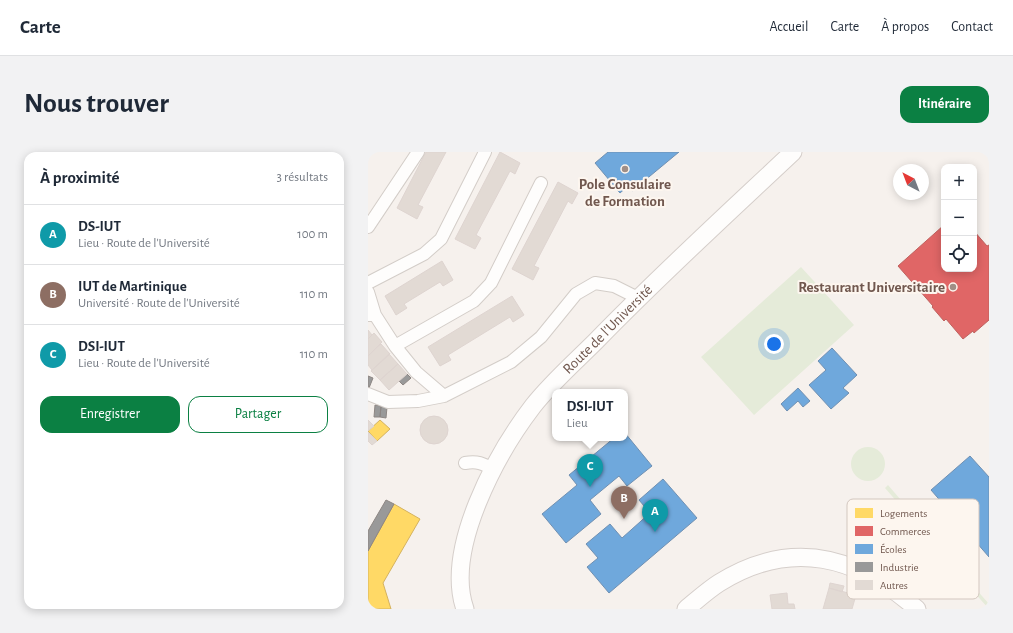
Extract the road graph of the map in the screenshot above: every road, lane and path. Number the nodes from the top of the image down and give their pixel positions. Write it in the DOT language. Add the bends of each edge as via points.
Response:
graph roads {
  1 [pos="418,152"];
  2 [pos="485,152"];
  3 [pos="793,152"];
  4 [pos="541,183"];
  5 [pos="368,227"];
  6 [pos="368,283"];
  7 [pos="368,292"];
  8 [pos="638,298"];
  9 [pos="372,315"];
  10 [pos="394,346"];
  11 [pos="368,394"];
  12 [pos="444,396"];
  13 [pos="465,463"];
  14 [pos="493,470"];
  15 [pos="847,565"];
  16 [pos="904,599"];
  17 [pos="465,609"];
  18 [pos="686,609"];
  19 [pos="917,609"];
  1 -- 5 [label="street"];
  2 -- 6 [label="street" via="441,239 424,254"];
  3 -- 8 [label="main road, Route de l'Université"];
  4 -- 10 [label="street" via="492,284 474,301"];
  7 -- 9 [label="street"];
  8 -- 12 [label="street" via="614,286 595,283 587,287 576,294 541,337 511,362"];
  8 -- 14 [label="main road, Route de l'Université" via="534,405 509,439"];
  9 -- 10 [label="street"];
  10 -- 12 [label="street" via="416,372"];
  11 -- 12 [label="street" via="388,402 418,401"];
  13 -- 14 [label="street" via="484,463"];
  14 -- 17 [label="main road, Route de l'Université" via="478,500 465,540 460,566 460,596"];
  15 -- 18 [label="main road" via="797,556 761,563 719,583"];
  16 -- 19 [label="main road"];
}
